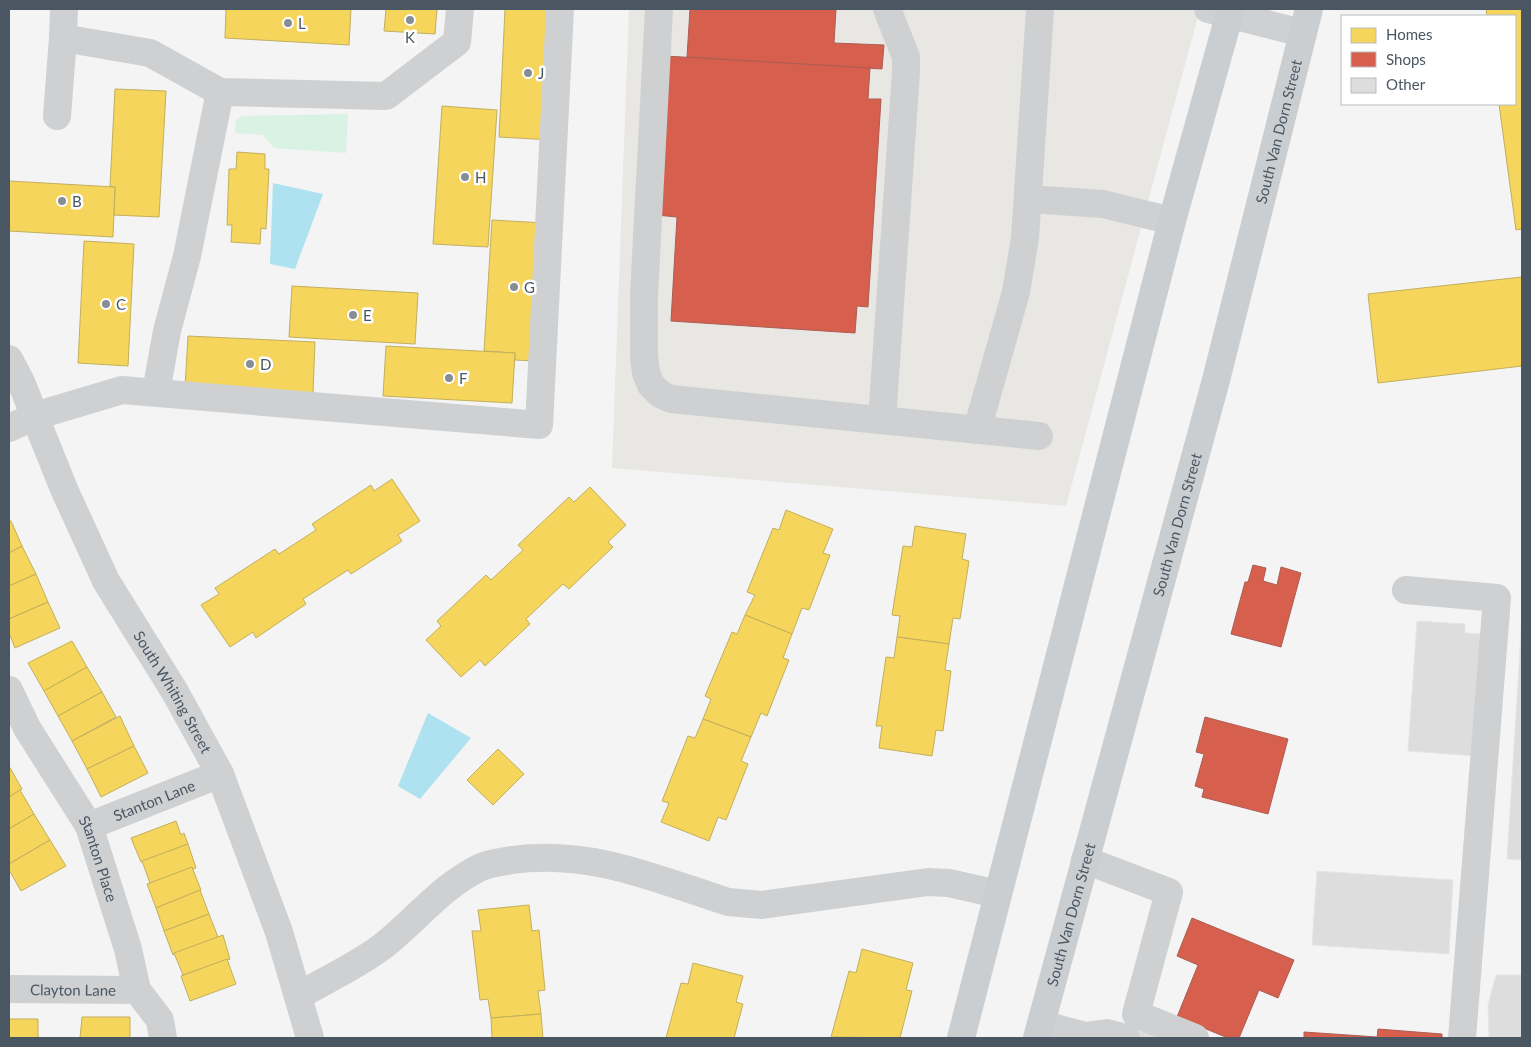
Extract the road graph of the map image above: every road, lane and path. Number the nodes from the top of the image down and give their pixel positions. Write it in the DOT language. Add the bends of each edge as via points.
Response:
graph roads {
  1 [pos="64,9"];
  2 [pos="460,9"];
  3 [pos="560,9"];
  4 [pos="659,9"];
  5 [pos="887,9"];
  6 [pos="1040,9"];
  7 [pos="1223,11"];
  8 [pos="1306,21"];
  9 [pos="62,38"];
  10 [pos="220,92"];
  11 [pos="57,116"];
  12 [pos="1028,199"];
  13 [pos="1172,221"];
  14 [pos="9,359"];
  15 [pos="156,392"];
  16 [pos="35,416"];
  17 [pos="882,420"];
  18 [pos="9,428"];
  19 [pos="977,430"];
  20 [pos="1039,436"];
  21 [pos="1406,590"];
  22 [pos="9,690"];
  23 [pos="220,774"];
  24 [pos="89,826"];
  25 [pos="1085,860"];
  26 [pos="997,894"];
  27 [pos="9,988"];
  28 [pos="137,990"];
  29 [pos="298,996"];
  30 [pos="1039,1031"];
  31 [pos="1085,1037"];
  32 [pos="163,1038"];
  33 [pos="310,1038"];
  34 [pos="961,1038"];
  35 [pos="1126,1038"];
  36 [pos="1195,1038"];
  37 [pos="1462,1038"];
  1 -- 9 [label="street"];
  2 -- 10 [label="street" via="457,42 386,96"];
  3 -- 15 [label="street" via="539,425"];
  4 -- 17 [label="street" via="644,295 644,356 646,373 652,385 671,399"];
  5 -- 17 [label="street" via="906,57 906,72"];
  6 -- 12 [label="street"];
  7 -- 8 [label="street"];
  7 -- 13 [label="main road"];
  8 -- 25 [label="main road, South Van Dorn Street" via="1216,380"];
  9 -- 10 [label="street" via="150,53"];
  9 -- 11 [label="street"];
  10 -- 15 [label="street"];
  12 -- 13 [label="street" via="1103,204"];
  12 -- 19 [label="street" via="1026,238 1016,292"];
  13 -- 26 [label="main road"];
  14 -- 16 [label="street, South Whiting Street"];
  15 -- 16 [label="street" via="122,390"];
  16 -- 18 [label="street"];
  16 -- 23 [label="street, South Whiting Street" via="106,581 175,692"];
  17 -- 19 [label="street"];
  19 -- 20 [label="street"];
  21 -- 37 [label="street" via="1497,598"];
  22 -- 24 [label="street, Stanton Place" via="27,728"];
  23 -- 24 [label="street, Stanton Lane"];
  23 -- 29 [label="street, South Whiting Street" via="280,932"];
  24 -- 28 [label="street, Stanton Place" via="125,940"];
  25 -- 30 [label="main road, South Van Dorn Street"];
  25 -- 36 [label="street" via="1169,892 1136,1014"];
  26 -- 29 [label="street" via="949,883 928,882 746,905 598,861 524,858 482,866 459,879 438,894 382,947"];
  26 -- 34 [label="main road"];
  27 -- 28 [label="street, Clayton Lane"];
  28 -- 32 [label="street, Stanton Place" via="160,1020"];
  29 -- 33 [label="street, South Whiting Street"];
  30 -- 31 [label="street"];
  31 -- 35 [label="street" via="1107,1033"];
}
